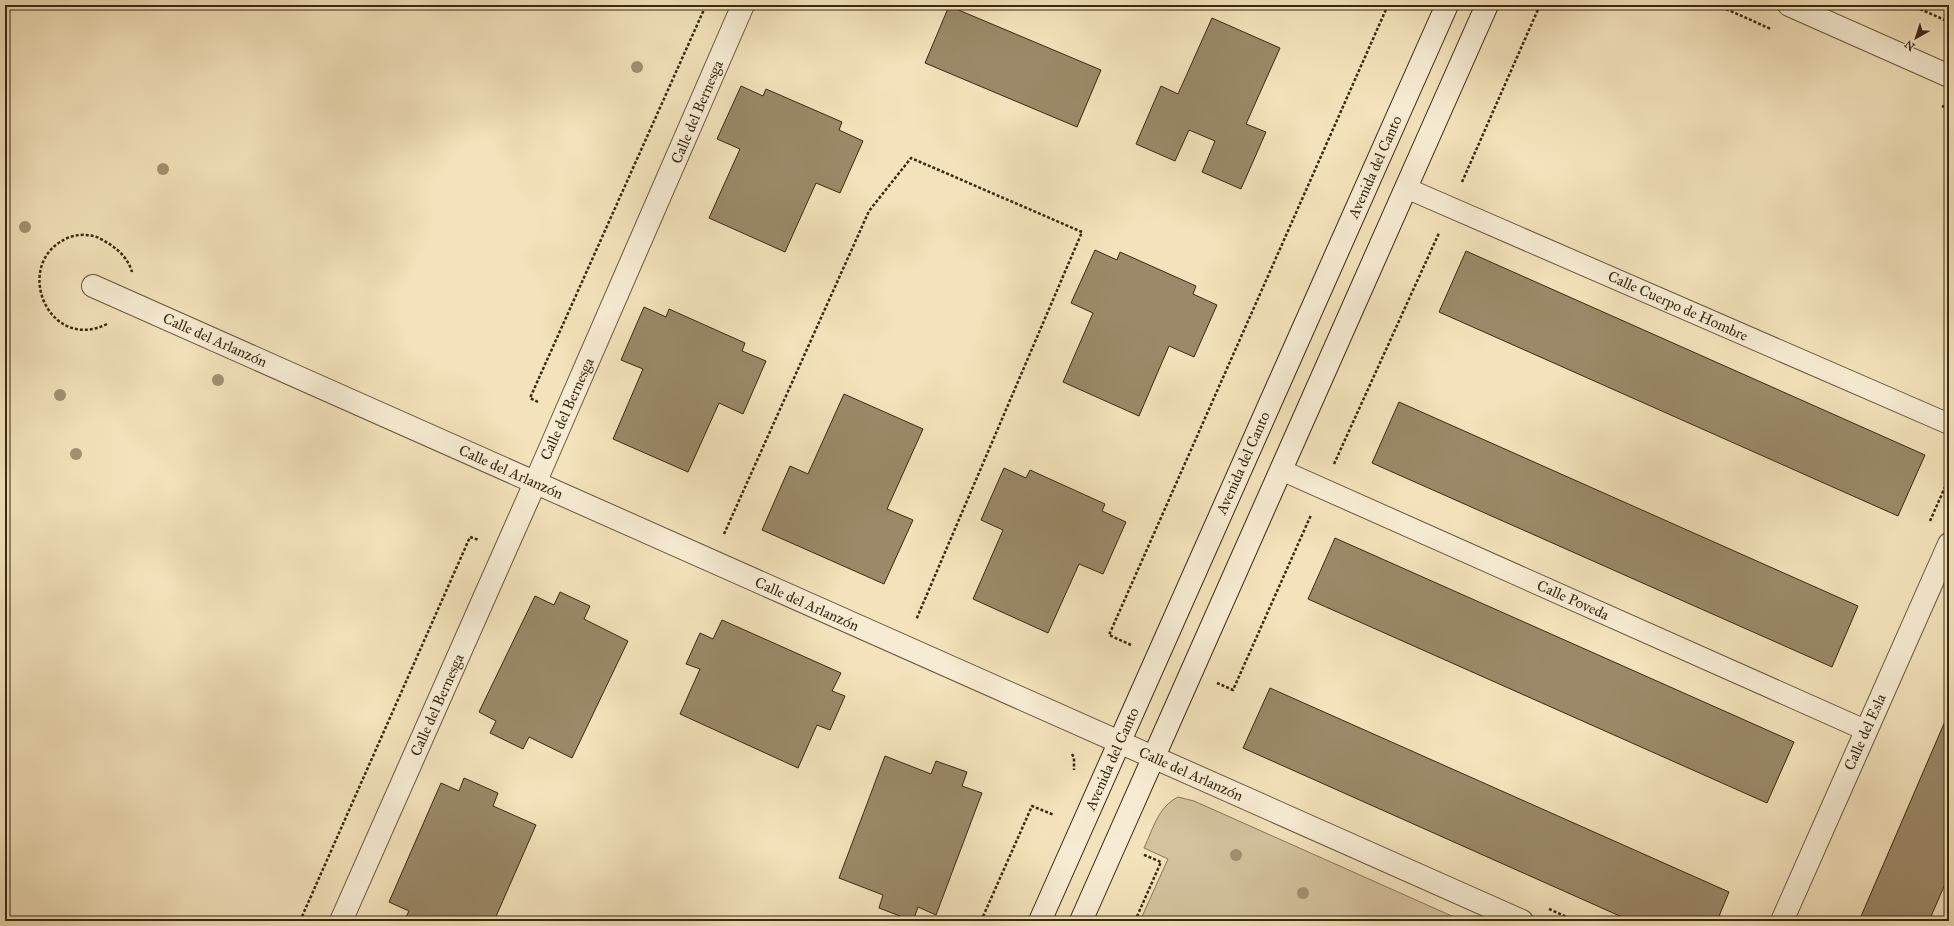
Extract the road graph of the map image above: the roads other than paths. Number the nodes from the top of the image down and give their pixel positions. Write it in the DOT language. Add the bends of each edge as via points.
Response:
graph roads {
  1 [pos="743,5"];
  2 [pos="1447,5"];
  3 [pos="1487,5"];
  4 [pos="1789,5"];
  5 [pos="1949,76"];
  6 [pos="1406,188"];
  7 [pos="93,286"];
  8 [pos="1949,424"];
  9 [pos="1281,470"];
  10 [pos="535,482"];
  11 [pos="1949,544"];
  12 [pos="1866,730"];
  13 [pos="1119,742"];
  14 [pos="1152,757"];
  15 [pos="341,921"];
  16 [pos="1040,921"];
  17 [pos="1081,921"];
  18 [pos="1522,921"];
  19 [pos="1782,921"];
  1 -- 10 [label="street, Calle del Bernesga"];
  2 -- 13 [label="street, Avenida del Canto"];
  3 -- 6 [label="street"];
  4 -- 5 [label="street"];
  6 -- 8 [label="lane, Calle Cuerpo de Hombre"];
  6 -- 9 [label="street"];
  7 -- 10 [label="street, Calle del Arlanzón"];
  9 -- 12 [label="lane, Calle Poveda"];
  9 -- 14 [label="street"];
  10 -- 13 [label="street, Calle del Arlanzón"];
  10 -- 15 [label="street, Calle del Bernesga"];
  11 -- 12 [label="street, Calle del Esla"];
  12 -- 19 [label="street, Calle del Esla"];
  13 -- 14 [label="street, Calle del Arlanzón"];
  13 -- 16 [label="street, Avenida del Canto"];
  14 -- 17 [label="street"];
  14 -- 18 [label="street, Calle del Arlanzón"];
}
